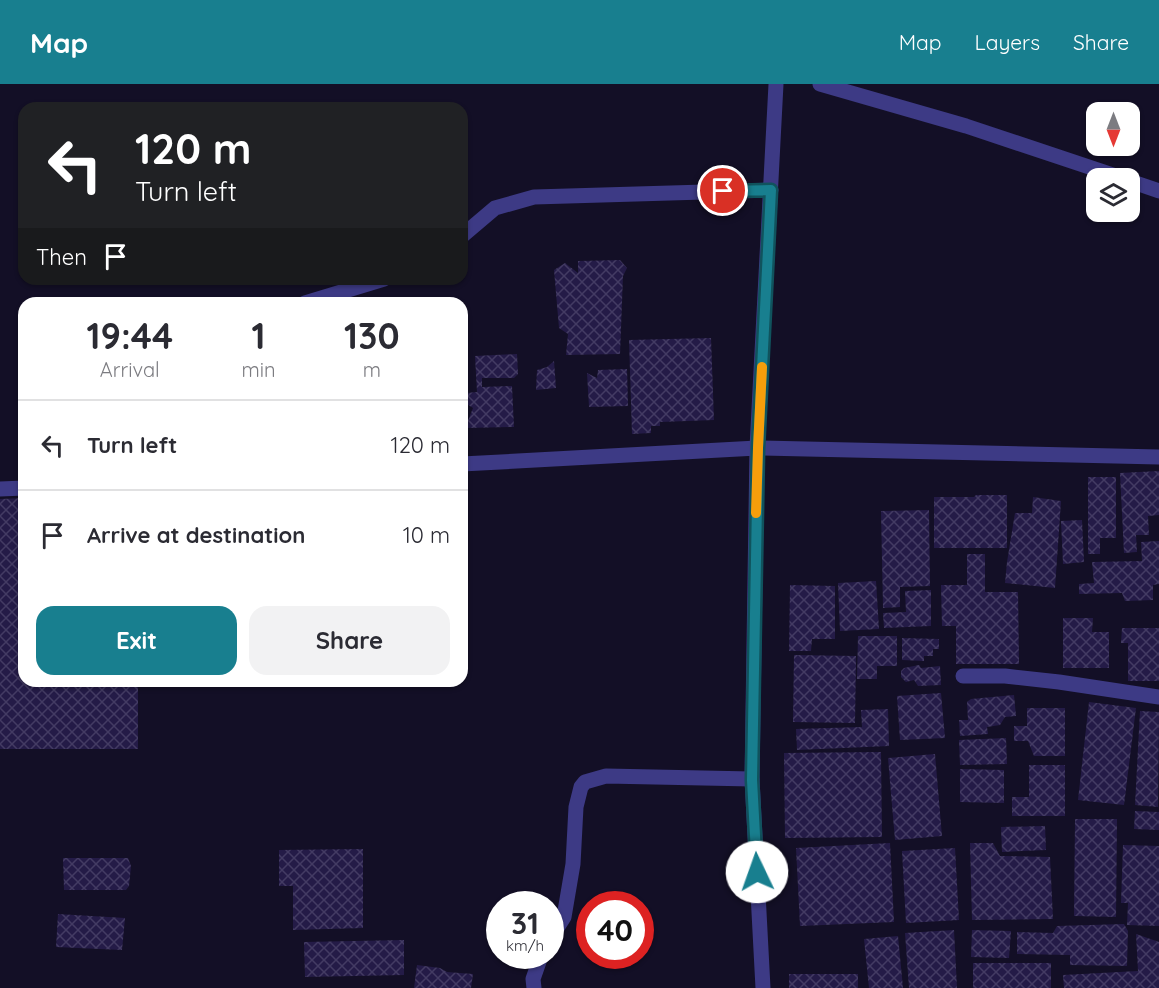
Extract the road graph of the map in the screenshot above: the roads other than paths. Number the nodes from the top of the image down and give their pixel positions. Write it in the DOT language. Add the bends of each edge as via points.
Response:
graph roads {
  1 [pos="776,84"];
  2 [pos="820,84"];
  3 [pos="1092,168"];
  4 [pos="1140,184"];
  5 [pos="771,190"];
  6 [pos="1159,191"];
  7 [pos="468,231"];
  8 [pos="364,285"];
  9 [pos="324,297"];
  10 [pos="758,448"];
  11 [pos="1159,457"];
  12 [pos="468,464"];
  13 [pos="18,488"];
  14 [pos="0,489"];
  15 [pos="963,676"];
  16 [pos="1159,698"];
  17 [pos="752,780"];
  18 [pos="564,917"];
  19 [pos="536,969"];
  20 [pos="534,988"];
  21 [pos="763,988"];
  1 -- 5 [label="street"];
  2 -- 3 [label="street"];
  4 -- 6 [label="street"];
  5 -- 7 [label="street" via="534,197 495,208"];
  5 -- 10 [label="street"];
  8 -- 9 [label="street"];
  10 -- 11 [label="street"];
  10 -- 12 [label="street"];
  10 -- 17 [label="street"];
  13 -- 14 [label="street"];
  15 -- 16 [label="street" via="1059,682"];
  17 -- 18 [label="street" via="606,776 585,782 576,807 573,864"];
  17 -- 21 [label="street"];
  19 -- 20 [label="street"];
}
